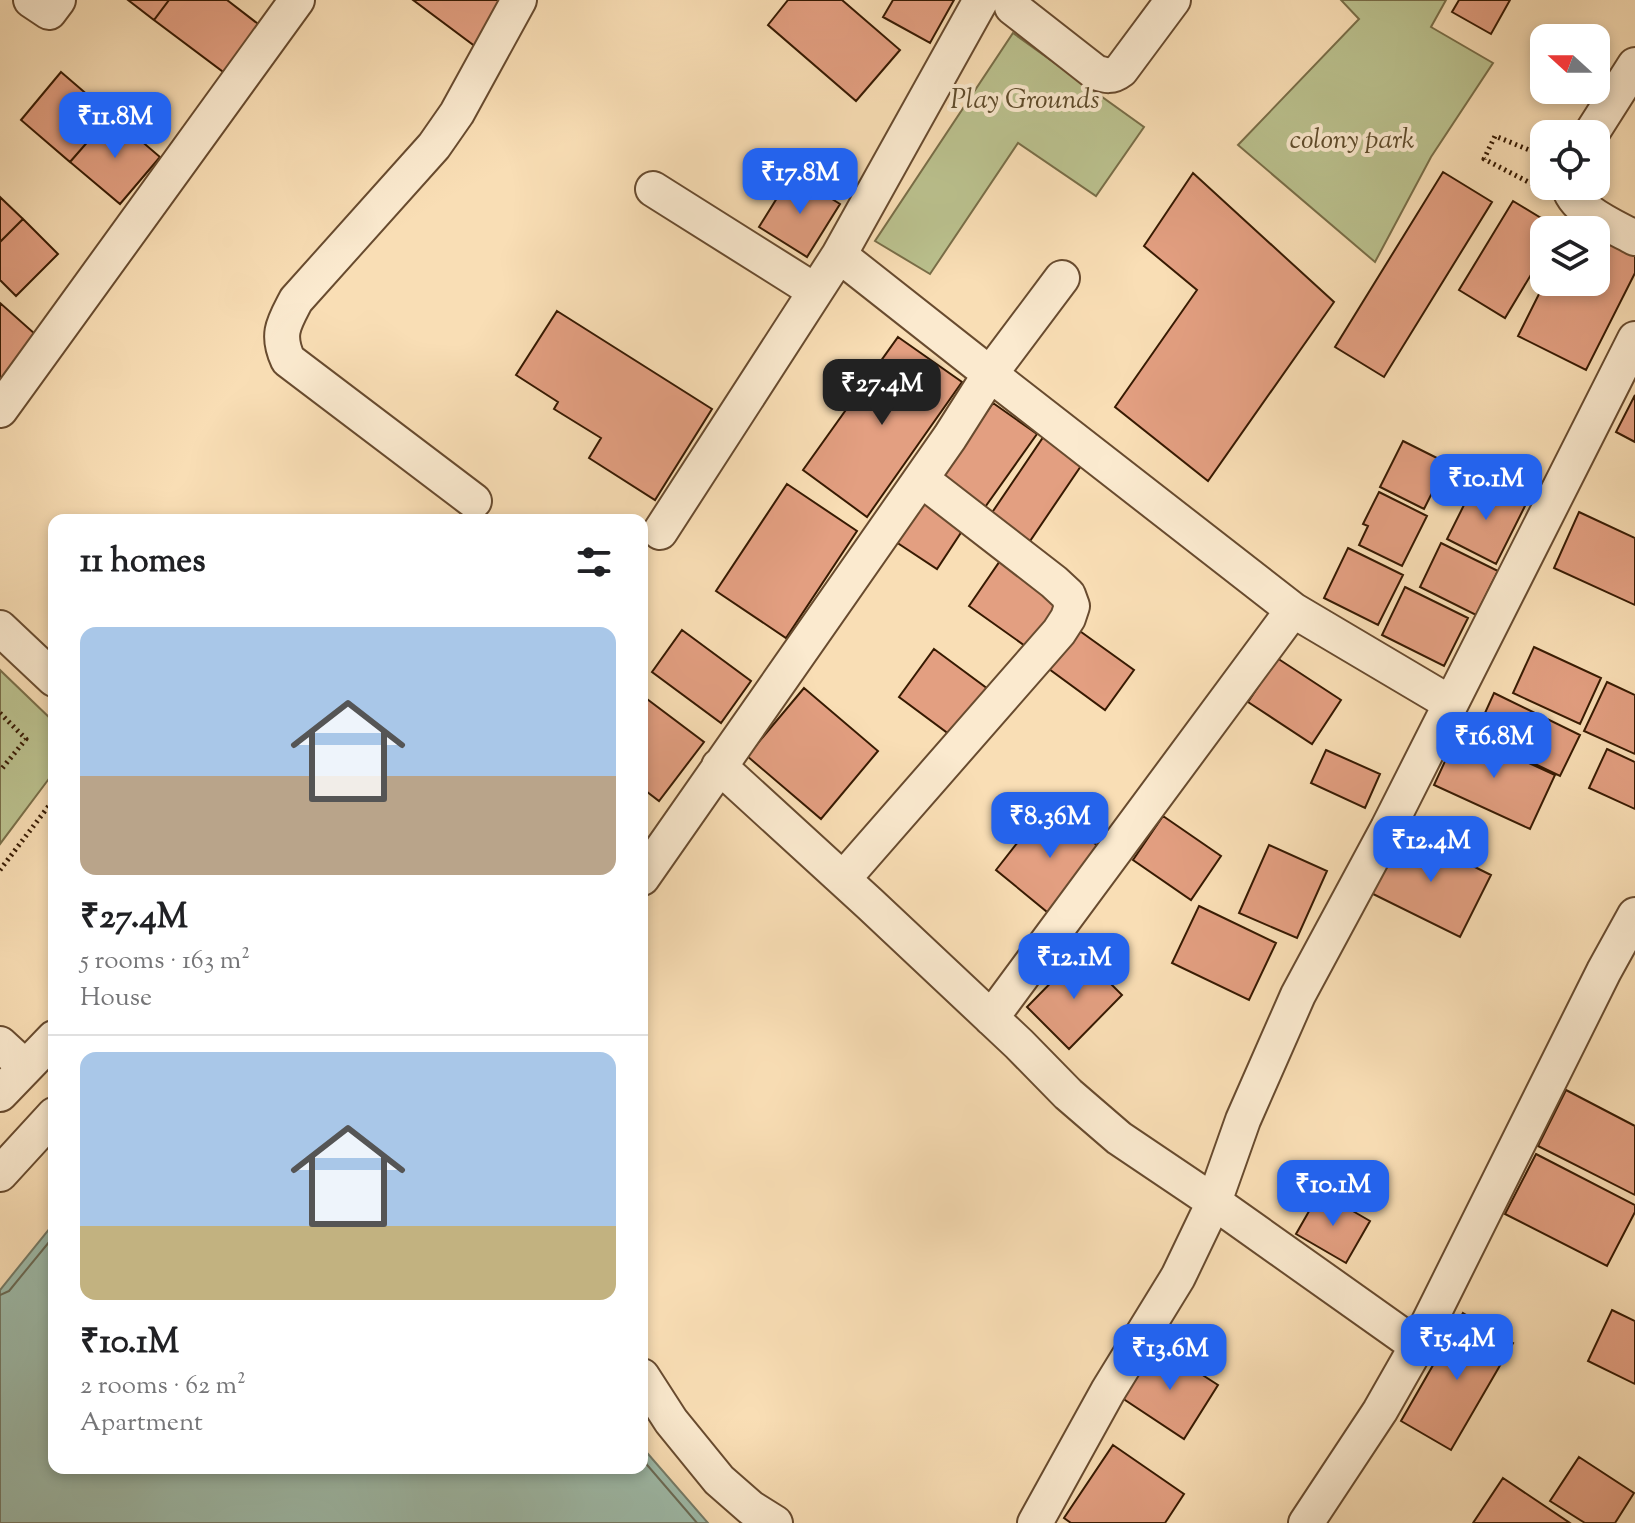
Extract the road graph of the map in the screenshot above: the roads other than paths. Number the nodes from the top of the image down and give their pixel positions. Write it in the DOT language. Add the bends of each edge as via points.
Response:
graph roads {
  1 [pos="31,0"];
  2 [pos="58,0"];
  3 [pos="297,0"];
  4 [pos="519,0"];
  5 [pos="1173,0"];
  6 [pos="1004,2"];
  7 [pos="1632,76"];
  8 [pos="1601,120"];
  9 [pos="653,189"];
  10 [pos="1576,200"];
  11 [pos="1635,238"];
  12 [pos="839,255"];
  13 [pos="1062,278"];
  14 [pos="815,291"];
  15 [pos="1635,339"];
  16 [pos="990,374"];
  17 [pos="0,410"];
  18 [pos="921,479"];
  19 [pos="474,501"];
  20 [pos="660,532"];
  21 [pos="1293,610"];
  22 [pos="0,628"];
  23 [pos="48,673"];
  24 [pos="1450,703"];
  25 [pos="719,766"];
  26 [pos="648,869"];
  27 [pos="843,879"];
  28 [pos="1635,915"];
  29 [pos="991,1018"];
  30 [pos="0,1044"];
  31 [pos="48,1044"];
  32 [pos="25,1067"];
  33 [pos="0,1094"];
  34 [pos="48,1122"];
  35 [pos="0,1174"];
  36 [pos="1214,1202"];
  37 [pos="1417,1346"];
  38 [pos="648,1385"];
  39 [pos="775,1523"];
  40 [pos="1035,1523"];
  41 [pos="1306,1523"];
  1 -- 2 [label="street" via="49,12"];
  3 -- 17 [label="street"];
  4 -- 19 [label="street" via="434,146 296,300 281,333 288,360"];
  5 -- 6 [label="street" via="1121,70 1106,76"];
  6 -- 12 [label="street"];
  7 -- 8 [label="street"];
  9 -- 14 [label="street"];
  10 -- 11 [label="street"];
  12 -- 14 [label="street"];
  12 -- 16 [label="street"];
  13 -- 16 [label="street"];
  14 -- 20 [label="street"];
  15 -- 24 [label="street"];
  16 -- 18 [label="street"];
  16 -- 21 [label="street"];
  18 -- 25 [label="street"];
  18 -- 27 [label="street" via="1054,582 1072,606 1059,632"];
  21 -- 24 [label="street"];
  21 -- 29 [label="street"];
  22 -- 23 [label="street"];
  24 -- 36 [label="street" via="1298,995"];
  25 -- 26 [label="street"];
  25 -- 27 [label="street"];
  27 -- 29 [label="street"];
  28 -- 37 [label="street"];
  29 -- 36 [label="street" via="1119,1138"];
  30 -- 32 [label="street"];
  31 -- 32 [label="street"];
  32 -- 33 [label="street"];
  34 -- 35 [label="street"];
  36 -- 37 [label="street"];
  36 -- 40 [label="street" via="1178,1277"];
  37 -- 41 [label="street"];
  38 -- 39 [label="street" via="719,1480"];
}
